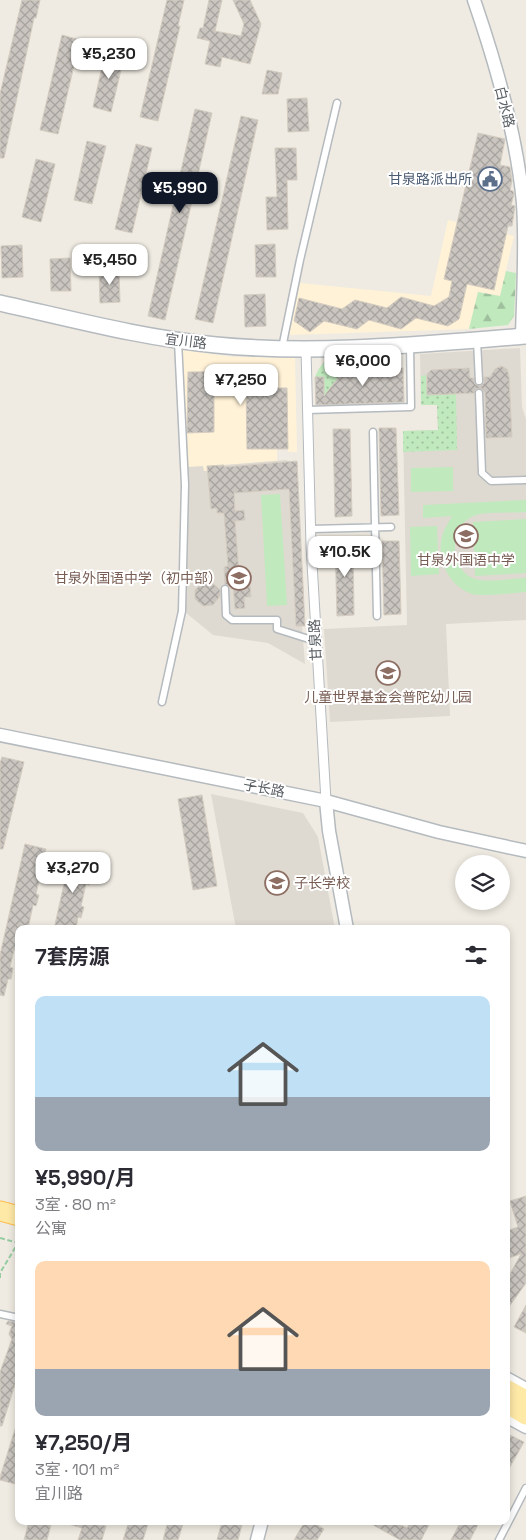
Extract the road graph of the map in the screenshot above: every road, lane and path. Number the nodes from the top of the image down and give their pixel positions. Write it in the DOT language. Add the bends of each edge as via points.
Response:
graph roads {
  1 [pos="474,0"];
  2 [pos="337,103"];
  3 [pos="0,303"];
  4 [pos="524,336"];
  5 [pos="477,340"];
  6 [pos="178,341"];
  7 [pos="410,344"];
  8 [pos="281,349"];
  9 [pos="306,349"];
  10 [pos="479,381"];
  11 [pos="479,393"];
  12 [pos="307,410"];
  13 [pos="373,432"];
  14 [pos="526,480"];
  15 [pos="375,527"];
  16 [pos="391,527"];
  17 [pos="310,529"];
  18 [pos="225,589"];
  19 [pos="376,616"];
  20 [pos="316,641"];
  21 [pos="162,702"];
  22 [pos="0,735"];
  23 [pos="326,801"];
  24 [pos="526,851"];
  25 [pos="346,925"];
  26 [pos="0,1199"];
  27 [pos="15,1203"];
  28 [pos="0,1211"];
  29 [pos="15,1215"];
  30 [pos="0,1238"];
  31 [pos="15,1242"];
  32 [pos="15,1249"];
  33 [pos="0,1278"];
  34 [pos="0,1314"];
  35 [pos="15,1317"];
  36 [pos="510,1380"];
  37 [pos="526,1389"];
  38 [pos="510,1391"];
  39 [pos="526,1400"];
  40 [pos="510,1406"];
  41 [pos="526,1415"];
  42 [pos="510,1418"];
  43 [pos="526,1427"];
  44 [pos="526,1488"];
  45 [pos="510,1521"];
  46 [pos="261,1525"];
  47 [pos="508,1525"];
  48 [pos="501,1539"];
  49 [pos="258,1540"];
  1 -- 4 [label="street, 白水路" via="495,66 520,176 525,255"];
  2 -- 8 [label="lane"];
  3 -- 6 [label="street, 宜川路"];
  4 -- 5 [label="street, 宜川路"];
  5 -- 7 [label="street, 宜川路"];
  5 -- 10 [label="lane"];
  6 -- 8 [label="street, 宜川路"];
  6 -- 21 [label="lane" via="185,485 182,611"];
  7 -- 9 [label="street, 宜川路"];
  7 -- 12 [label="lane" via="411,407"];
  8 -- 9 [label="street, 宜川路"];
  9 -- 12 [label="street, 甘泉路"];
  11 -- 14 [label="lane" via="482,473 491,481"];
  12 -- 17 [label="street, 甘泉路"];
  13 -- 15 [label="lane"];
  15 -- 16 [label="lane"];
  15 -- 17 [label="lane"];
  15 -- 19 [label="lane"];
  17 -- 20 [label="street, 甘泉路"];
  18 -- 20 [label="lane" via="226,615 232,620 277,620 277,629"];
  20 -- 23 [label="street, 甘泉路"];
  22 -- 23 [label="street, 子长路"];
  23 -- 24 [label="street, 子长路" via="439,832"];
  23 -- 25 [label="street, 甘泉路"];
  26 -- 27 [label="main road"];
  28 -- 29 [label="main road"];
  30 -- 31 [label="path"];
  32 -- 33 [label="path"];
  34 -- 35 [label="lane"];
  36 -- 37 [label="street"];
  38 -- 39 [label="main road"];
  40 -- 41 [label="main road"];
  42 -- 43 [label="street"];
  44 -- 45 [label="lane"];
  46 -- 49 [label="street"];
  47 -- 48 [label="lane"];
}
